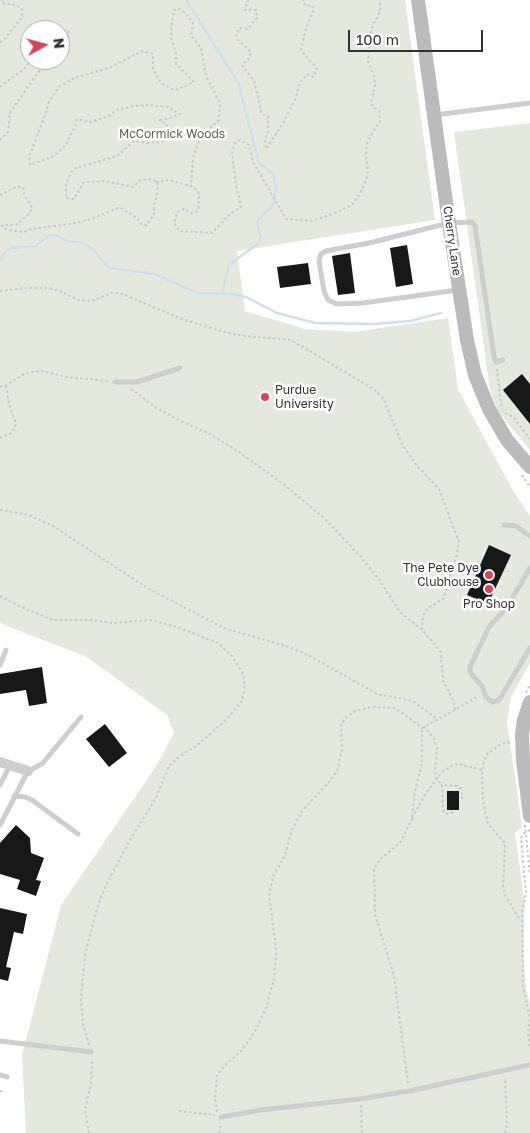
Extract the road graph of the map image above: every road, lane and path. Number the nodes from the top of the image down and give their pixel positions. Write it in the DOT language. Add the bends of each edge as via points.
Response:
graph roads {
  1 [pos="2,0"];
  2 [pos="249,0"];
  3 [pos="303,0"];
  4 [pos="380,0"];
  5 [pos="418,0"];
  6 [pos="0,42"];
  7 [pos="22,70"];
  8 [pos="41,70"];
  9 [pos="0,87"];
  10 [pos="530,103"];
  11 [pos="434,115"];
  12 [pos="0,140"];
  13 [pos="156,182"];
  14 [pos="191,186"];
  15 [pos="0,196"];
  16 [pos="449,223"];
  17 [pos="459,290"];
  18 [pos="0,291"];
  19 [pos="503,360"];
  20 [pos="496,362"];
  21 [pos="180,368"];
  22 [pos="115,382"];
  23 [pos="6,385"];
  24 [pos="0,387"];
  25 [pos="0,438"];
  26 [pos="530,439"];
  27 [pos="530,467"];
  28 [pos="0,510"];
  29 [pos="504,526"];
  30 [pos="530,536"];
  31 [pos="530,568"];
  32 [pos="0,596"];
  33 [pos="422,630"];
  34 [pos="530,648"];
  35 [pos="6,650"];
  36 [pos="0,665"];
  37 [pos="484,692"];
  38 [pos="530,702"];
  39 [pos="456,710"];
  40 [pos="81,717"];
  41 [pos="437,719"];
  42 [pos="423,727"];
  43 [pos="520,746"];
  44 [pos="5,763"];
  45 [pos="482,770"];
  46 [pos="28,771"];
  47 [pos="437,779"];
  48 [pos="0,784"];
  49 [pos="442,785"];
  50 [pos="14,796"];
  51 [pos="462,799"];
  52 [pos="453,812"];
  53 [pos="530,816"];
  54 [pos="412,818"];
  55 [pos="0,825"];
  56 [pos="530,830"];
  57 [pos="78,834"];
  58 [pos="522,919"];
  59 [pos="0,1041"];
  60 [pos="530,1048"];
  61 [pos="91,1052"];
  62 [pos="530,1066"];
  63 [pos="505,1071"];
  64 [pos="0,1075"];
  65 [pos="7,1078"];
  66 [pos="0,1091"];
  67 [pos="409,1091"];
  68 [pos="4,1092"];
  69 [pos="360,1099"];
  70 [pos="179,1111"];
  71 [pos="221,1117"];
  72 [pos="89,1133"];
  73 [pos="219,1133"];
  74 [pos="362,1133"];
  75 [pos="505,1133"];
  1 -- 6 [label="path" via="2,3 22,9 22,16"];
  2 -- 3 [label="path" via="245,10 256,10 257,18 248,29 240,28 236,34 251,52 242,65 254,81 262,114 268,116 266,149 282,125 300,83 307,74 313,77 317,69 301,50 314,9 306,6"];
  4 -- 14 [label="path" via="380,11 370,30 368,61 374,76 371,102 379,111 380,122 367,144 368,174 352,206 312,221 286,219 253,162 248,146 240,140 235,143 232,153 241,207 212,233 178,231 174,224 177,212 184,209 191,213 198,211 198,191"];
  5 -- 11 [label="street, Cherry Lane"];
  7 -- 9 [label="path"];
  8 -- 12 [label="path" via="10,113 8,132"];
  10 -- 11 [label="lane"];
  11 -- 16 [label="street, Cherry Lane"];
  13 -- 14 [label="path" via="169,180"];
  13 -- 14 [label="path" via="141,180 133,187 105,181 84,182 74,199 66,198 66,183 73,169 117,156 134,140 148,144 162,142 174,135 160,120 180,114 168,108 132,106 91,122 77,119 65,146 52,157 30,165 29,157 48,101 60,86 74,78 109,68 142,51 153,54 153,69 161,83 174,90 194,82 176,64 171,38 174,10 181,9 193,23 191,35 202,48 206,76 220,103 218,120 201,136 196,148"];
  13 -- 15 [label="path" via="154,214 147,225 142,225 137,218 118,208 71,224 15,231 2,226 16,225 32,208 23,187 16,187"];
  16 -- 17 [label="street, Cherry Lane"];
  16 -- 17 [label="lane" via="326,251 319,261 324,291 328,300 337,304"];
  16 -- 20 [label="lane" via="472,222 475,226"];
  17 -- 27 [label="street, Cherry Lane" via="475,375 507,440"];
  18 -- 33 [label="path" via="49,288 78,300 92,301 120,293 182,319 228,333 290,340 375,390 383,398 403,446 439,489 459,542 444,598 427,609"];
  19 -- 20 [label="lane"];
  20 -- 26 [label="path" via="502,409 513,417"];
  21 -- 22 [label="lane" via="137,382"];
  22 -- 23 [label="path" via="42,371 26,373"];
  22 -- 33 [label="path" via="184,423 210,434 282,482 344,538 381,582 400,612"];
  23 -- 24 [label="path"];
  23 -- 25 [label="path" via="16,424 12,433"];
  28 -- 41 [label="path" via="30,515 53,526 149,589 224,628 308,655 377,694 413,701"];
  29 -- 30 [label="lane" via="516,526"];
  31 -- 37 [label="lane" via="507,607 489,627 470,668"];
  32 -- 61 [label="path" via="53,620 113,623 150,620 177,627 218,643 232,656 243,674 245,689 242,701 227,719 188,752 176,758 168,768 156,798 105,887 86,951 83,975 83,1023"];
  33 -- 39 [label="path" via="441,652 443,680"];
  34 -- 37 [label="lane" via="499,700 492,702"];
  35 -- 36 [label="lane"];
  37 -- 39 [label="path"];
  38 -- 43 [label="street"];
  39 -- 41 [label="path"];
  40 -- 46 [label="lane" via="42,764"];
  41 -- 42 [label="path"];
  42 -- 47 [label="path" via="437,748"];
  42 -- 54 [label="path" via="422,762"];
  42 -- 70 [label="path" via="394,708 371,707 355,711 345,718 341,725 342,750 337,770 302,811 273,877 269,896 276,955 274,980 266,1008 242,1050 217,1076 215,1099 218,1115"];
  43 -- 45 [label="path" via="501,744 487,754"];
  43 -- 53 [label="street"];
  44 -- 46 [label="street"];
  44 -- 48 [label="lane"];
  45 -- 47 [label="path" via="453,765"];
  45 -- 58 [label="path" via="486,817 491,830 506,847 504,894"];
  46 -- 50 [label="lane"];
  47 -- 49 [label="path"];
  47 -- 54 [label="path"];
  49 -- 51 [label="path" via="457,786"];
  49 -- 52 [label="path" via="443,810 445,813"];
  50 -- 55 [label="lane"];
  50 -- 57 [label="lane" via="32,800"];
  54 -- 67 [label="path" via="400,843 380,859 374,869 375,914 394,976"];
  56 -- 58 [label="path" via="521,838 526,893"];
  58 -- 60 [label="path" via="523,986 530,1018"];
  59 -- 61 [label="lane"];
  61 -- 72 [label="path" via="92,1077 85,1110"];
  62 -- 63 [label="lane"];
  63 -- 67 [label="lane"];
  63 -- 75 [label="path"];
  64 -- 65 [label="lane"];
  66 -- 68 [label="path"];
  67 -- 69 [label="lane"];
  69 -- 71 [label="lane"];
  69 -- 74 [label="path"];
  71 -- 73 [label="path"];
}
